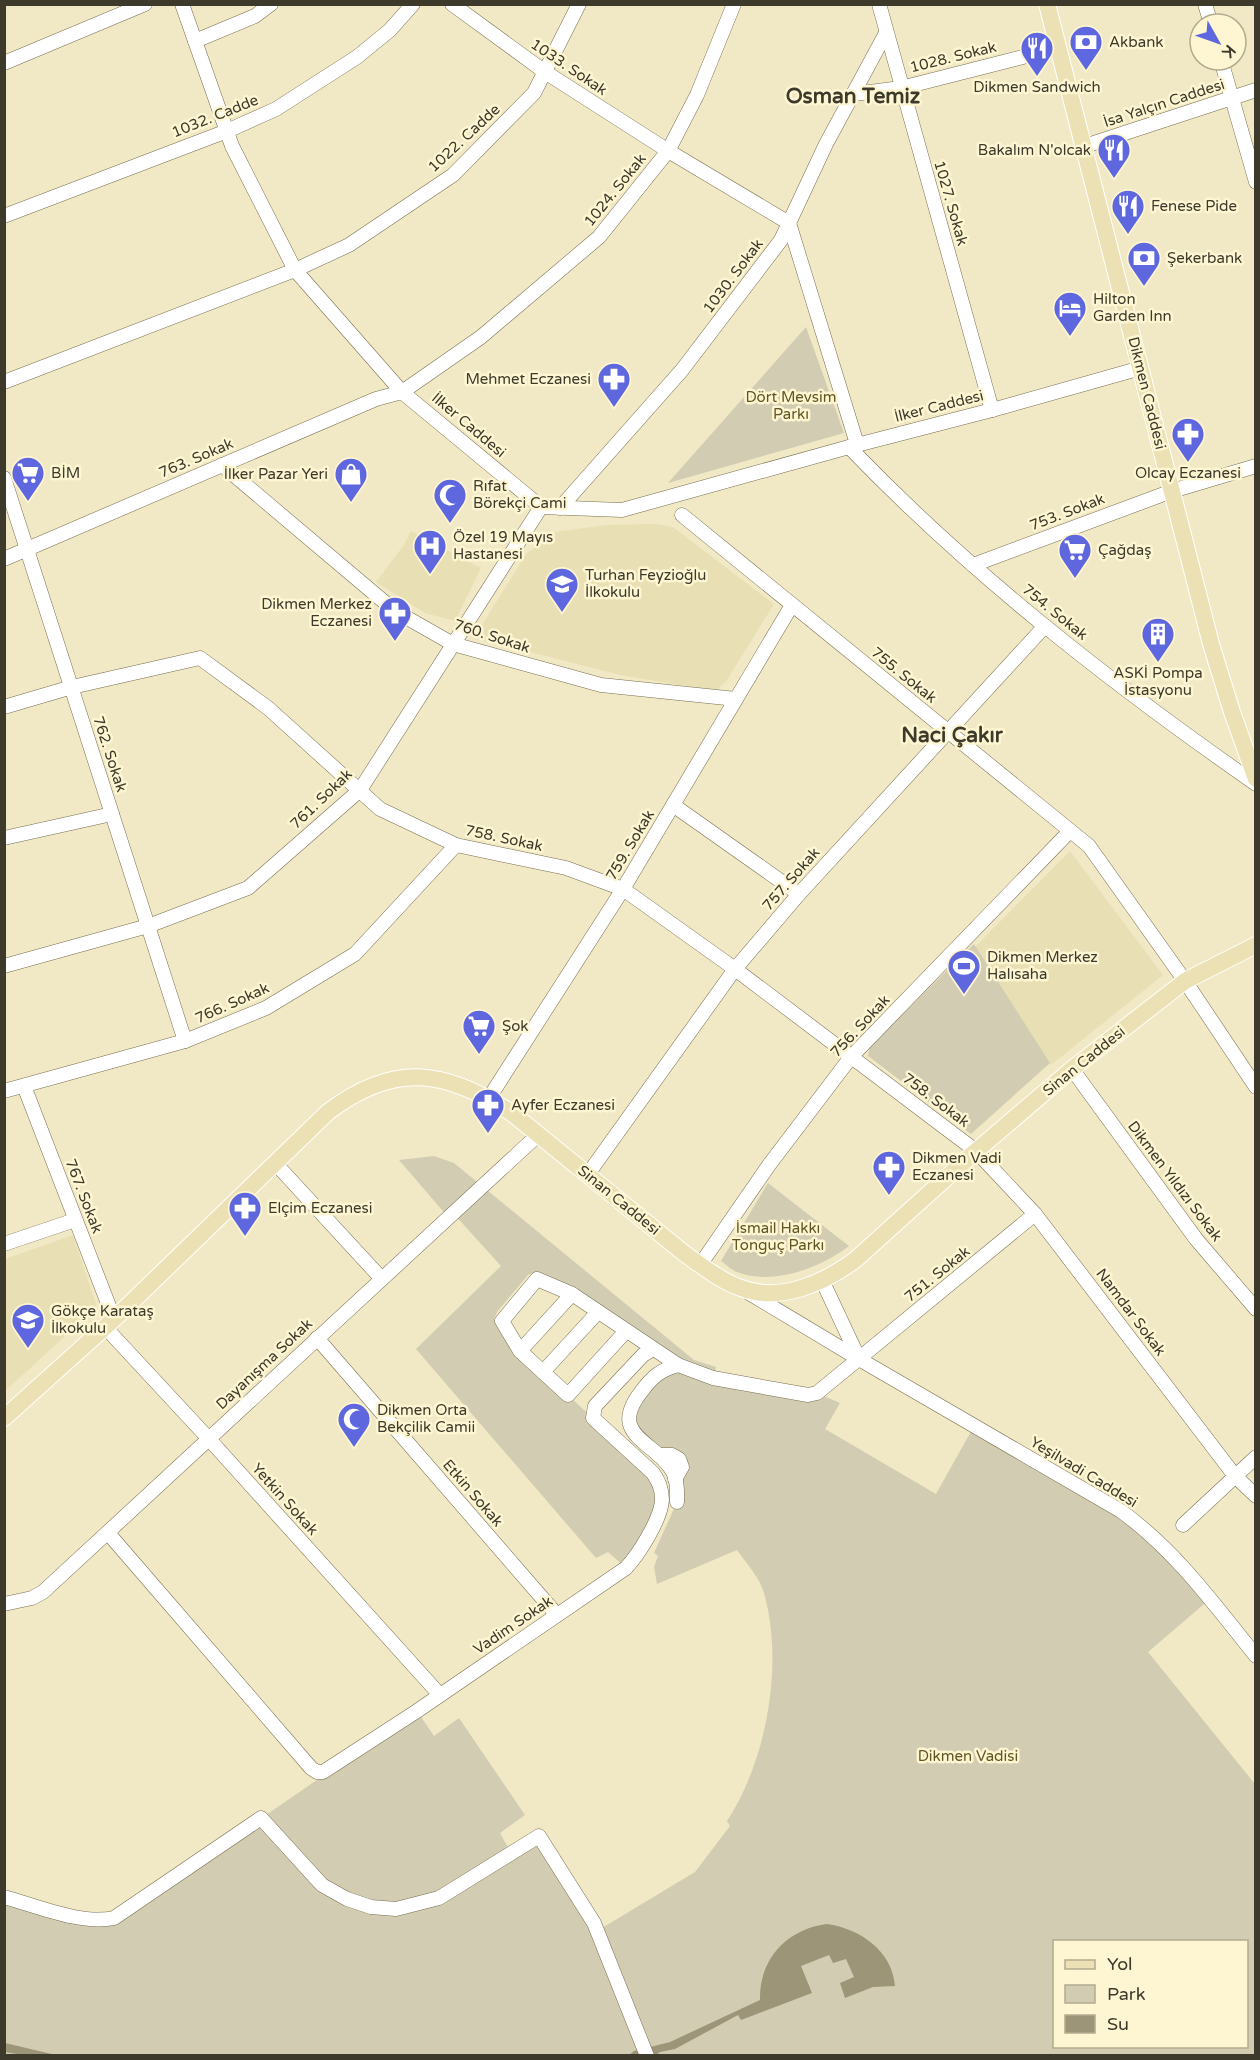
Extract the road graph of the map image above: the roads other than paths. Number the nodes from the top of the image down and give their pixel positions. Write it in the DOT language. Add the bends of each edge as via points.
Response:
graph roads {
  1 [pos="145,4"];
  2 [pos="182,4"];
  3 [pos="271,4"];
  4 [pos="413,4"];
  5 [pos="452,4"];
  6 [pos="579,4"];
  7 [pos="734,4"];
  8 [pos="879,4"];
  9 [pos="1047,4"];
  10 [pos="886,33"];
  11 [pos="195,41"];
  12 [pos="1058,48"];
  13 [pos="4,63"];
  14 [pos="545,72"];
  15 [pos="1224,72"];
  16 [pos="901,88"];
  17 [pos="1256,90"];
  18 [pos="854,94"];
  19 [pos="1232,98"];
  20 [pos="227,131"];
  21 [pos="1082,147"];
  22 [pos="669,152"];
  23 [pos="1256,182"];
  24 [pos="4,216"];
  25 [pos="789,224"];
  26 [pos="295,270"];
  27 [pos="1141,368"];
  28 [pos="4,382"];
  29 [pos="402,392"];
  30 [pos="992,410"];
  31 [pos="853,445"];
  32 [pos="222,465"];
  33 [pos="1256,466"];
  34 [pos="4,478"];
  35 [pos="1172,490"];
  36 [pos="541,507"];
  37 [pos="560,508"];
  38 [pos="682,515"];
  39 [pos="27,549"];
  40 [pos="4,559"];
  41 [pos="973,565"];
  42 [pos="792,605"];
  43 [pos="1045,626"];
  44 [pos="453,644"];
  45 [pos="72,687"];
  46 [pos="736,699"];
  47 [pos="4,707"];
  48 [pos="947,731"];
  49 [pos="1256,779"];
  50 [pos="1256,784"];
  51 [pos="360,790"];
  52 [pos="673,805"];
  53 [pos="112,814"];
  54 [pos="1070,831"];
  55 [pos="4,838"];
  56 [pos="456,845"];
  57 [pos="623,889"];
  58 [pos="799,894"];
  59 [pos="148,926"];
  60 [pos="1256,945"];
  61 [pos="4,966"];
  62 [pos="735,969"];
  63 [pos="1185,981"];
  64 [pos="185,1041"];
  65 [pos="851,1057"];
  66 [pos="1072,1069"];
  67 [pos="24,1086"];
  68 [pos="1256,1087"];
  69 [pos="4,1091"];
  70 [pos="489,1098"];
  71 [pos="539,1134"];
  72 [pos="976,1151"];
  73 [pos="275,1163"];
  74 [pos="588,1174"];
  75 [pos="1035,1214"];
  76 [pos="75,1220"];
  77 [pos="4,1244"];
  78 [pos="700,1265"];
  79 [pos="381,1278"];
  80 [pos="822,1280"];
  81 [pos="742,1289"];
  82 [pos="572,1294"];
  83 [pos="1256,1308"];
  84 [pos="598,1312"];
  85 [pos="109,1323"];
  86 [pos="626,1331"];
  87 [pos="317,1338"];
  88 [pos="653,1349"];
  89 [pos="520,1351"];
  90 [pos="859,1359"];
  91 [pos="678,1365"];
  92 [pos="543,1372"];
  93 [pos="4,1418"];
  94 [pos="209,1438"];
  95 [pos="1256,1457"];
  96 [pos="1236,1476"];
  97 [pos="1256,1496"];
  98 [pos="677,1502"];
  99 [pos="1183,1526"];
  100 [pos="108,1533"];
  101 [pos="4,1604"];
  102 [pos="557,1615"];
  103 [pos="1256,1656"];
  104 [pos="440,1695"];
  105 [pos="4,1897"];
  106 [pos="647,2055"];
  1 -- 13 [label="street"];
  2 -- 11 [label="street, İlker Caddesi"];
  3 -- 11 [label="street" via="255,16"];
  4 -- 20 [label="street, 1032. Cadde" via="390,30 357,57 276,108"];
  5 -- 14 [label="street, 1033. Sokak"];
  6 -- 14 [label="street, 1022. Cadde"];
  7 -- 22 [label="street, 1024. Sokak"];
  8 -- 10 [label="street, 1027. Sokak"];
  9 -- 12 [label="main road, Dikmen Caddesi"];
  10 -- 16 [label="street, 1027. Sokak"];
  10 -- 18 [label="street, 1030. Sokak"];
  11 -- 20 [label="street, İlker Caddesi"];
  12 -- 16 [label="street, 1028. Sokak"];
  12 -- 21 [label="main road, Dikmen Caddesi"];
  14 -- 22 [label="street, 1033. Sokak"];
  14 -- 26 [label="street, 1022. Cadde" via="534,93 453,175 349,245"];
  15 -- 19 [label="street"];
  16 -- 18 [label="street, 1028. Sokak"];
  16 -- 30 [label="street, 1027. Sokak"];
  17 -- 19 [label="street, İsa Yalçın Caddesi"];
  18 -- 25 [label="street, 1030. Sokak"];
  19 -- 21 [label="street, İsa Yalçın Caddesi"];
  19 -- 23 [label="street"];
  20 -- 24 [label="street, 1032. Cadde"];
  20 -- 26 [label="street, İlker Caddesi"];
  21 -- 27 [label="main road, Dikmen Caddesi"];
  22 -- 25 [label="street, 1033. Sokak"];
  22 -- 29 [label="street, 1024. Sokak" via="599,237 481,337"];
  25 -- 31 [label="street"];
  25 -- 37 [label="street, 1030. Sokak" via="781,240 682,370"];
  26 -- 28 [label="street"];
  26 -- 29 [label="street, İlker Caddesi"];
  27 -- 30 [label="street, İlker Caddesi"];
  27 -- 35 [label="main road, Dikmen Caddesi"];
  29 -- 32 [label="street, 763. Sokak" via="376,399"];
  29 -- 36 [label="street, İlker Caddesi"];
  30 -- 31 [label="street, İlker Caddesi"];
  31 -- 37 [label="street, İlker Caddesi" via="622,510"];
  31 -- 41 [label="street, 754. Sokak" via="897,496"];
  32 -- 39 [label="street, 763. Sokak"];
  32 -- 44 [label="street, 760. Sokak" via="395,610"];
  33 -- 35 [label="street, 753. Sokak"];
  34 -- 39 [label="street, 762. Sokak"];
  35 -- 41 [label="street, 753. Sokak"];
  35 -- 49 [label="main road, Dikmen Caddesi" via="1211,644"];
  36 -- 37 [label="street, İlker Caddesi"];
  36 -- 44 [label="street, 761. Sokak"];
  38 -- 42 [label="street, 755. Sokak"];
  39 -- 40 [label="street, 763. Sokak"];
  39 -- 45 [label="street, 762. Sokak"];
  41 -- 43 [label="street, 754. Sokak"];
  42 -- 46 [label="street, 759. Sokak"];
  42 -- 48 [label="street, 755. Sokak"];
  43 -- 48 [label="street, 757. Sokak"];
  43 -- 50 [label="street, 754. Sokak" via="1167,722"];
  44 -- 46 [label="street, 760. Sokak" via="601,686"];
  44 -- 51 [label="street, 761. Sokak"];
  45 -- 47 [label="street, 758. Sokak"];
  45 -- 51 [label="street, 758. Sokak" via="200,658 268,708"];
  45 -- 53 [label="street, 762. Sokak"];
  46 -- 52 [label="street, 759. Sokak"];
  48 -- 54 [label="street, 755. Sokak"];
  48 -- 58 [label="street, 757. Sokak"];
  51 -- 56 [label="street, 758. Sokak" via="380,809"];
  51 -- 59 [label="street, 761. Sokak" via="248,888"];
  52 -- 57 [label="street, 759. Sokak"];
  52 -- 58 [label="street"];
  53 -- 55 [label="street"];
  53 -- 59 [label="street, 762. Sokak"];
  54 -- 63 [label="street, 755. Sokak" via="1089,846"];
  54 -- 65 [label="street, 756. Sokak"];
  56 -- 57 [label="street, 758. Sokak" via="566,868"];
  56 -- 64 [label="street, 766. Sokak" via="356,954 266,1008"];
  57 -- 62 [label="street, 758. Sokak"];
  57 -- 70 [label="street, 759. Sokak"];
  58 -- 62 [label="street, 757. Sokak"];
  59 -- 61 [label="street, 761. Sokak"];
  59 -- 64 [label="street, 762. Sokak"];
  60 -- 63 [label="main road, Sinan Caddesi"];
  62 -- 65 [label="street, 758. Sokak"];
  62 -- 74 [label="street, 757. Sokak"];
  63 -- 66 [label="main road, Sinan Caddesi"];
  63 -- 68 [label="street, 755. Sokak"];
  64 -- 67 [label="street, 766. Sokak"];
  65 -- 72 [label="street, 758. Sokak"];
  65 -- 78 [label="street, 756. Sokak"];
  66 -- 72 [label="main road, Sinan Caddesi"];
  66 -- 83 [label="street, Dikmen Yıldızı Sokak" via="1196,1239"];
  67 -- 69 [label="street, 766. Sokak"];
  67 -- 76 [label="street, 767. Sokak"];
  70 -- 71 [label="main road, Sinan Caddesi"];
  70 -- 73 [label="main road, Sinan Caddesi" via="469,1088 427,1077 371,1085 328,1112"];
  71 -- 74 [label="main road, Sinan Caddesi"];
  71 -- 79 [label="street, Dayanışma Sokak"];
  72 -- 75 [label="street, Namdar Sokak"];
  72 -- 80 [label="main road, Sinan Caddesi" via="872,1247"];
  73 -- 79 [label="street"];
  73 -- 85 [label="main road, Sinan Caddesi"];
  74 -- 78 [label="main road, Sinan Caddesi"];
  75 -- 90 [label="street, 751. Sokak"];
  75 -- 96 [label="street, Namdar Sokak"];
  76 -- 77 [label="street"];
  76 -- 85 [label="street, 767. Sokak"];
  78 -- 81 [label="main road, Sinan Caddesi"];
  79 -- 87 [label="street, Dayanışma Sokak"];
  80 -- 81 [label="main road, Sinan Caddesi" via="789,1292"];
  80 -- 90 [label="street"];
  81 -- 90 [label="street, Yeşilvadi Caddesi"];
  82 -- 84 [label="street, 751. Sokak"];
  82 -- 89 [label="street"];
  82 -- 89 [label="street, 751. Sokak" via="537,1279 501,1321"];
  84 -- 86 [label="street, 751. Sokak"];
  84 -- 92 [label="street"];
  85 -- 93 [label="main road, Sinan Caddesi"];
  85 -- 94 [label="street, Yetkin Sokak"];
  86 -- 88 [label="street, 751. Sokak"];
  86 -- 92 [label="street" via="568,1395"];
  87 -- 94 [label="street, Dayanışma Sokak"];
  87 -- 102 [label="street, Etkin Sokak"];
  88 -- 91 [label="street, 751. Sokak"];
  88 -- 102 [label="street, Vadim Sokak" via="595,1406 593,1418 653,1473 662,1503 633,1562"];
  89 -- 92 [label="street"];
  90 -- 91 [label="street, 751. Sokak" via="817,1393 808,1395 714,1378"];
  90 -- 103 [label="street, Yeşilvadi Caddesi" via="1147,1530 1190,1574"];
  91 -- 98 [label="street" via="654,1375 628,1419 632,1431 658,1455 679,1459 681,1467 675,1479"];
  94 -- 100 [label="street, Dayanışma Sokak"];
  94 -- 104 [label="street, Yetkin Sokak"];
  95 -- 96 [label="street"];
  96 -- 97 [label="street, Namdar Sokak"];
  96 -- 99 [label="street"];
  100 -- 101 [label="street, Dayanışma Sokak" via="43,1592"];
  100 -- 104 [label="street, Vadim Sokak" via="317,1772 330,1768"];
  102 -- 104 [label="street, Vadim Sokak"];
  105 -- 106 [label="street" via="86,1919 114,1918 261,1818 322,1885 371,1907 396,1909 440,1898 539,1836 594,1923"];
}
